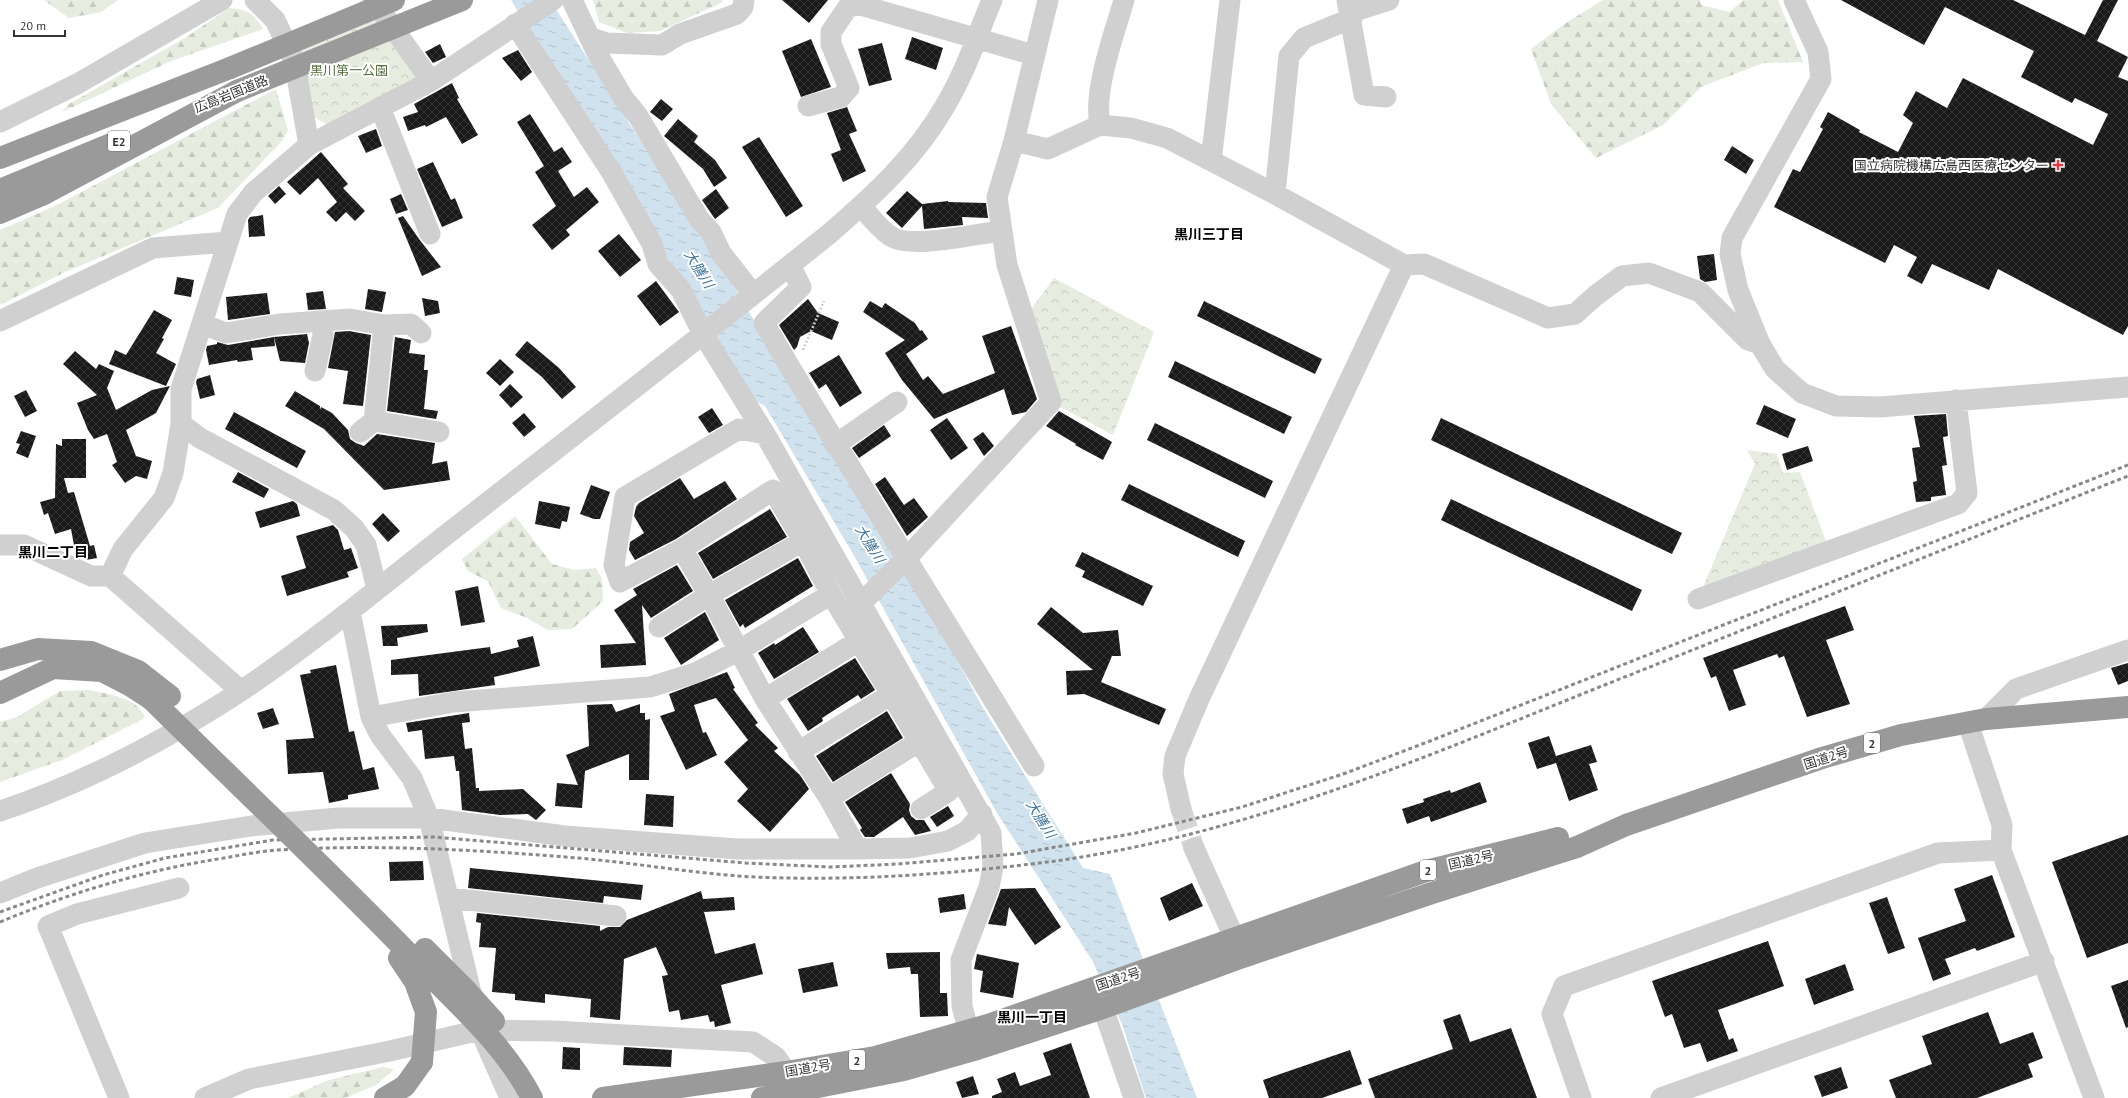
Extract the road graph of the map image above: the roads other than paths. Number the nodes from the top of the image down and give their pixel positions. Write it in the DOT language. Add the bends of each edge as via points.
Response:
graph roads {
  1 [pos="222,0"];
  2 [pos="255,0"];
  3 [pos="373,0"];
  4 [pos="394,0"];
  5 [pos="462,0"];
  6 [pos="553,0"];
  7 [pos="572,0"];
  8 [pos="744,0"];
  9 [pos="992,0"];
  10 [pos="1048,0"];
  11 [pos="1124,0"];
  12 [pos="1230,0"];
  13 [pos="1389,0"];
  14 [pos="1794,0"];
  15 [pos="1348,9"];
  16 [pos="518,22"];
  17 [pos="591,38"];
  18 [pos="976,39"];
  19 [pos="1034,55"];
  20 [pos="431,81"];
  21 [pos="237,91"];
  22 [pos="1386,97"];
  23 [pos="808,106"];
  24 [pos="380,107"];
  25 [pos="0,122"];
  26 [pos="1100,125"];
  27 [pos="1014,141"];
  28 [pos="309,145"];
  29 [pos="0,158"];
  30 [pos="1211,161"];
  31 [pos="0,190"];
  32 [pos="1275,194"];
  33 [pos="861,206"];
  34 [pos="0,213"];
  35 [pos="1001,231"];
  36 [pos="430,234"];
  37 [pos="228,242"];
  38 [pos="790,265"];
  39 [pos="1404,265"];
  40 [pos="750,296"];
  41 [pos="0,321"];
  42 [pos="323,321"];
  43 [pos="202,324"];
  44 [pos="384,325"];
  45 [pos="705,332"];
  46 [pos="421,333"];
  47 [pos="1760,344"];
  48 [pos="315,371"];
  49 [pos="2128,387"];
  50 [pos="1956,400"];
  51 [pos="897,402"];
  52 [pos="182,424"];
  53 [pos="439,432"];
  54 [pos="765,434"];
  55 [pos="835,445"];
  56 [pos="0,545"];
  57 [pos="806,546"];
  58 [pos="682,548"];
  59 [pos="832,555"];
  60 [pos="905,560"];
  61 [pos="110,576"];
  62 [pos="377,589"];
  63 [pos="831,594"];
  64 [pos="709,595"];
  65 [pos="1698,599"];
  66 [pos="864,600"];
  67 [pos="350,611"];
  68 [pos="659,627"];
  69 [pos="860,640"];
  70 [pos="2128,650"];
  71 [pos="738,651"];
  72 [pos="0,660"];
  73 [pos="241,691"];
  74 [pos="0,693"];
  75 [pos="892,694"];
  76 [pos="161,698"];
  77 [pos="765,699"];
  78 [pos="2128,707"];
  79 [pos="371,717"];
  80 [pos="1977,721"];
  81 [pos="920,741"];
  82 [pos="798,752"];
  83 [pos="1034,766"];
  84 [pos="829,798"];
  85 [pos="921,809"];
  86 [pos="1181,809"];
  87 [pos="0,811"];
  88 [pos="982,814"];
  89 [pos="429,818"];
  90 [pos="1194,848"];
  91 [pos="857,850"];
  92 [pos="2001,850"];
  93 [pos="179,888"];
  94 [pos="0,893"];
  95 [pos="449,898"];
  96 [pos="368,912"];
  97 [pos="616,916"];
  98 [pos="1240,947"];
  99 [pos="2044,961"];
  100 [pos="1106,1007"];
  101 [pos="480,1030"];
  102 [pos="971,1040"];
  103 [pos="786,1072"];
  104 [pos="793,1096"];
  105 [pos="119,1098"];
  106 [pos="205,1098"];
  107 [pos="385,1098"];
  108 [pos="510,1098"];
  109 [pos="532,1098"];
  110 [pos="548,1098"];
  111 [pos="603,1098"];
  112 [pos="762,1098"];
  113 [pos="1134,1098"];
  114 [pos="1581,1098"];
  115 [pos="1661,1098"];
  116 [pos="2094,1098"];
  1 -- 25 [label="street" via="77,84"];
  2 -- 28 [label="street" via="275,20 294,60"];
  3 -- 20 [label="street"];
  4 -- 29 [label="highway, 広島岩国道路 / E2, bridge" via="230,68"];
  5 -- 21 [label="highway, 広島岩国道路 / E2, bridge"];
  6 -- 16 [label="street"];
  7 -- 17 [label="street"];
  8 -- 17 [label="street" via="743,7 737,14 680,34 662,45 606,44"];
  9 -- 18 [label="street"];
  10 -- 19 [label="street"];
  11 -- 26 [label="street" via="1106,64 1098,113"];
  12 -- 30 [label="street"];
  13 -- 15 [label="street" via="1358,10"];
  14 -- 47 [label="street" via="1818,52 1821,79 1732,238 1730,254 1738,290"];
  15 -- 22 [label="street" via="1364,94"];
  15 -- 32 [label="street" via="1304,38 1289,56"];
  16 -- 20 [label="street"];
  16 -- 45 [label="street" via="612,173 652,244 658,264 681,290"];
  17 -- 40 [label="street" via="624,99 638,116 699,219 711,232 721,253"];
  18 -- 19 [label="street"];
  18 -- 23 [label="street" via="860,5 848,7 831,32 831,44 849,88 841,97"];
  18 -- 33 [label="street" via="963,72 925,137 895,174"];
  19 -- 27 [label="street"];
  20 -- 24 [label="street"];
  21 -- 31 [label="highway, 広島岩国道路 / E2"];
  21 -- 34 [label="highway" via="42,195"];
  24 -- 28 [label="street"];
  24 -- 36 [label="street"];
  26 -- 27 [label="street" via="1048,149"];
  26 -- 30 [label="street" via="1131,128 1167,138"];
  27 -- 35 [label="street" via="997,196"];
  28 -- 37 [label="street" via="253,192 237,214"];
  30 -- 32 [label="street"];
  32 -- 39 [label="street"];
  33 -- 35 [label="street" via="890,236 901,241 919,242"];
  33 -- 38 [label="street"];
  35 -- 60 [label="street" via="1007,265 1051,402"];
  37 -- 41 [label="street" via="153,248"];
  37 -- 43 [label="street"];
  38 -- 40 [label="street"];
  38 -- 55 [label="street" via="801,287 764,323"];
  39 -- 47 [label="street" via="1424,264 1548,318 1575,314 1622,276 1648,273 1700,292 1748,340"];
  39 -- 86 [label="street" via="1175,756 1173,774"];
  40 -- 45 [label="street"];
  42 -- 43 [label="street" via="280,324 226,333"];
  42 -- 44 [label="street" via="350,319"];
  42 -- 48 [label="street" via="323,335"];
  43 -- 52 [label="street" via="181,389"];
  44 -- 46 [label="street" via="411,324"];
  44 -- 53 [label="street" via="367,426"];
  45 -- 54 [label="street"];
  45 -- 62 [label="street"];
  47 -- 50 [label="street" via="1775,369 1802,393 1836,406 1880,407"];
  49 -- 50 [label="street"];
  50 -- 65 [label="street" via="1967,493 1958,504"];
  51 -- 55 [label="street"];
  52 -- 61 [label="street" via="173,473 164,498 124,549"];
  52 -- 62 [label="street" via="200,438 334,510 354,528 366,545"];
  54 -- 58 [label="street" via="739,429 625,497 614,565 620,582"];
  54 -- 59 [label="street"];
  55 -- 60 [label="street"];
  56 -- 61 [label="street" via="24,545 91,576"];
  57 -- 58 [label="street" via="773,490"];
  57 -- 59 [label="street"];
  57 -- 63 [label="street"];
  57 -- 64 [label="street"];
  58 -- 64 [label="street"];
  59 -- 66 [label="street"];
  60 -- 66 [label="street"];
  60 -- 83 [label="street"];
  61 -- 73 [label="street"];
  62 -- 67 [label="street"];
  63 -- 69 [label="street"];
  63 -- 71 [label="street"];
  64 -- 68 [label="street"];
  64 -- 71 [label="street"];
  66 -- 88 [label="street"];
  67 -- 73 [label="street"];
  67 -- 79 [label="street"];
  69 -- 75 [label="street"];
  69 -- 77 [label="street"];
  70 -- 80 [label="street" via="2016,689"];
  71 -- 77 [label="street"];
  71 -- 79 [label="street" via="695,673 650,687 454,702"];
  72 -- 76 [label="highway" via="38,649 91,652 138,670"];
  73 -- 87 [label="street" via="100,771 37,799"];
  74 -- 76 [label="highway" via="53,668 102,671"];
  75 -- 81 [label="street"];
  75 -- 82 [label="street"];
  76 -- 96 [label="highway, bridge"];
  76 -- 110 [label="highway, bridge" via="466,990 501,1030"];
  77 -- 82 [label="street"];
  78 -- 80 [label="highway, 国道2号 / 2"];
  79 -- 89 [label="street" via="380,735 412,778"];
  80 -- 92 [label="street" via="2002,825"];
  80 -- 98 [label="highway, 国道2号 / 2" via="1900,735 1822,758 1626,825 1577,847"];
  81 -- 84 [label="street"];
  81 -- 85 [label="street" via="949,791"];
  82 -- 84 [label="street"];
  84 -- 91 [label="street"];
  88 -- 91 [label="street" via="967,831 948,841 910,848"];
  88 -- 102 [label="street" via="991,833 993,867 989,887 961,960 962,1006"];
  89 -- 91 [label="street" via="572,837 737,849"];
  89 -- 94 [label="street" via="338,818 251,826 145,843 37,878"];
  89 -- 95 [label="street"];
  90 -- 98 [label="street"];
  92 -- 99 [label="street"];
  92 -- 114 [label="street" via="1938,853 1564,986 1552,1014"];
  93 -- 105 [label="street" via="77,914 48,926"];
  95 -- 97 [label="street"];
  95 -- 101 [label="street"];
  96 -- 107 [label="highway, bridge" via="415,982 426,1012 422,1062 404,1086"];
  96 -- 109 [label="highway, bridge" via="486,1033 510,1063"];
  98 -- 100 [label="highway, 国道2号 / 2" via="1161,987"];
  98 -- 102 [label="highway, 国道2号 / 2" via="1156,966 1101,984 991,1024"];
  99 -- 115 [label="street"];
  99 -- 116 [label="street"];
  100 -- 102 [label="highway, 国道2号 / 2"];
  100 -- 113 [label="street"];
  101 -- 103 [label="street" via="554,1031 753,1042 776,1057"];
  101 -- 106 [label="street" via="250,1079"];
  101 -- 108 [label="street"];
  102 -- 103 [label="highway, 国道2号 / 2"];
  102 -- 104 [label="highway, 国道2号 / 2" via="904,1070"];
  103 -- 104 [label="highway"];
  103 -- 111 [label="highway, 国道2号 / 2"];
  104 -- 112 [label="highway, 国道2号 / 2"];
}
